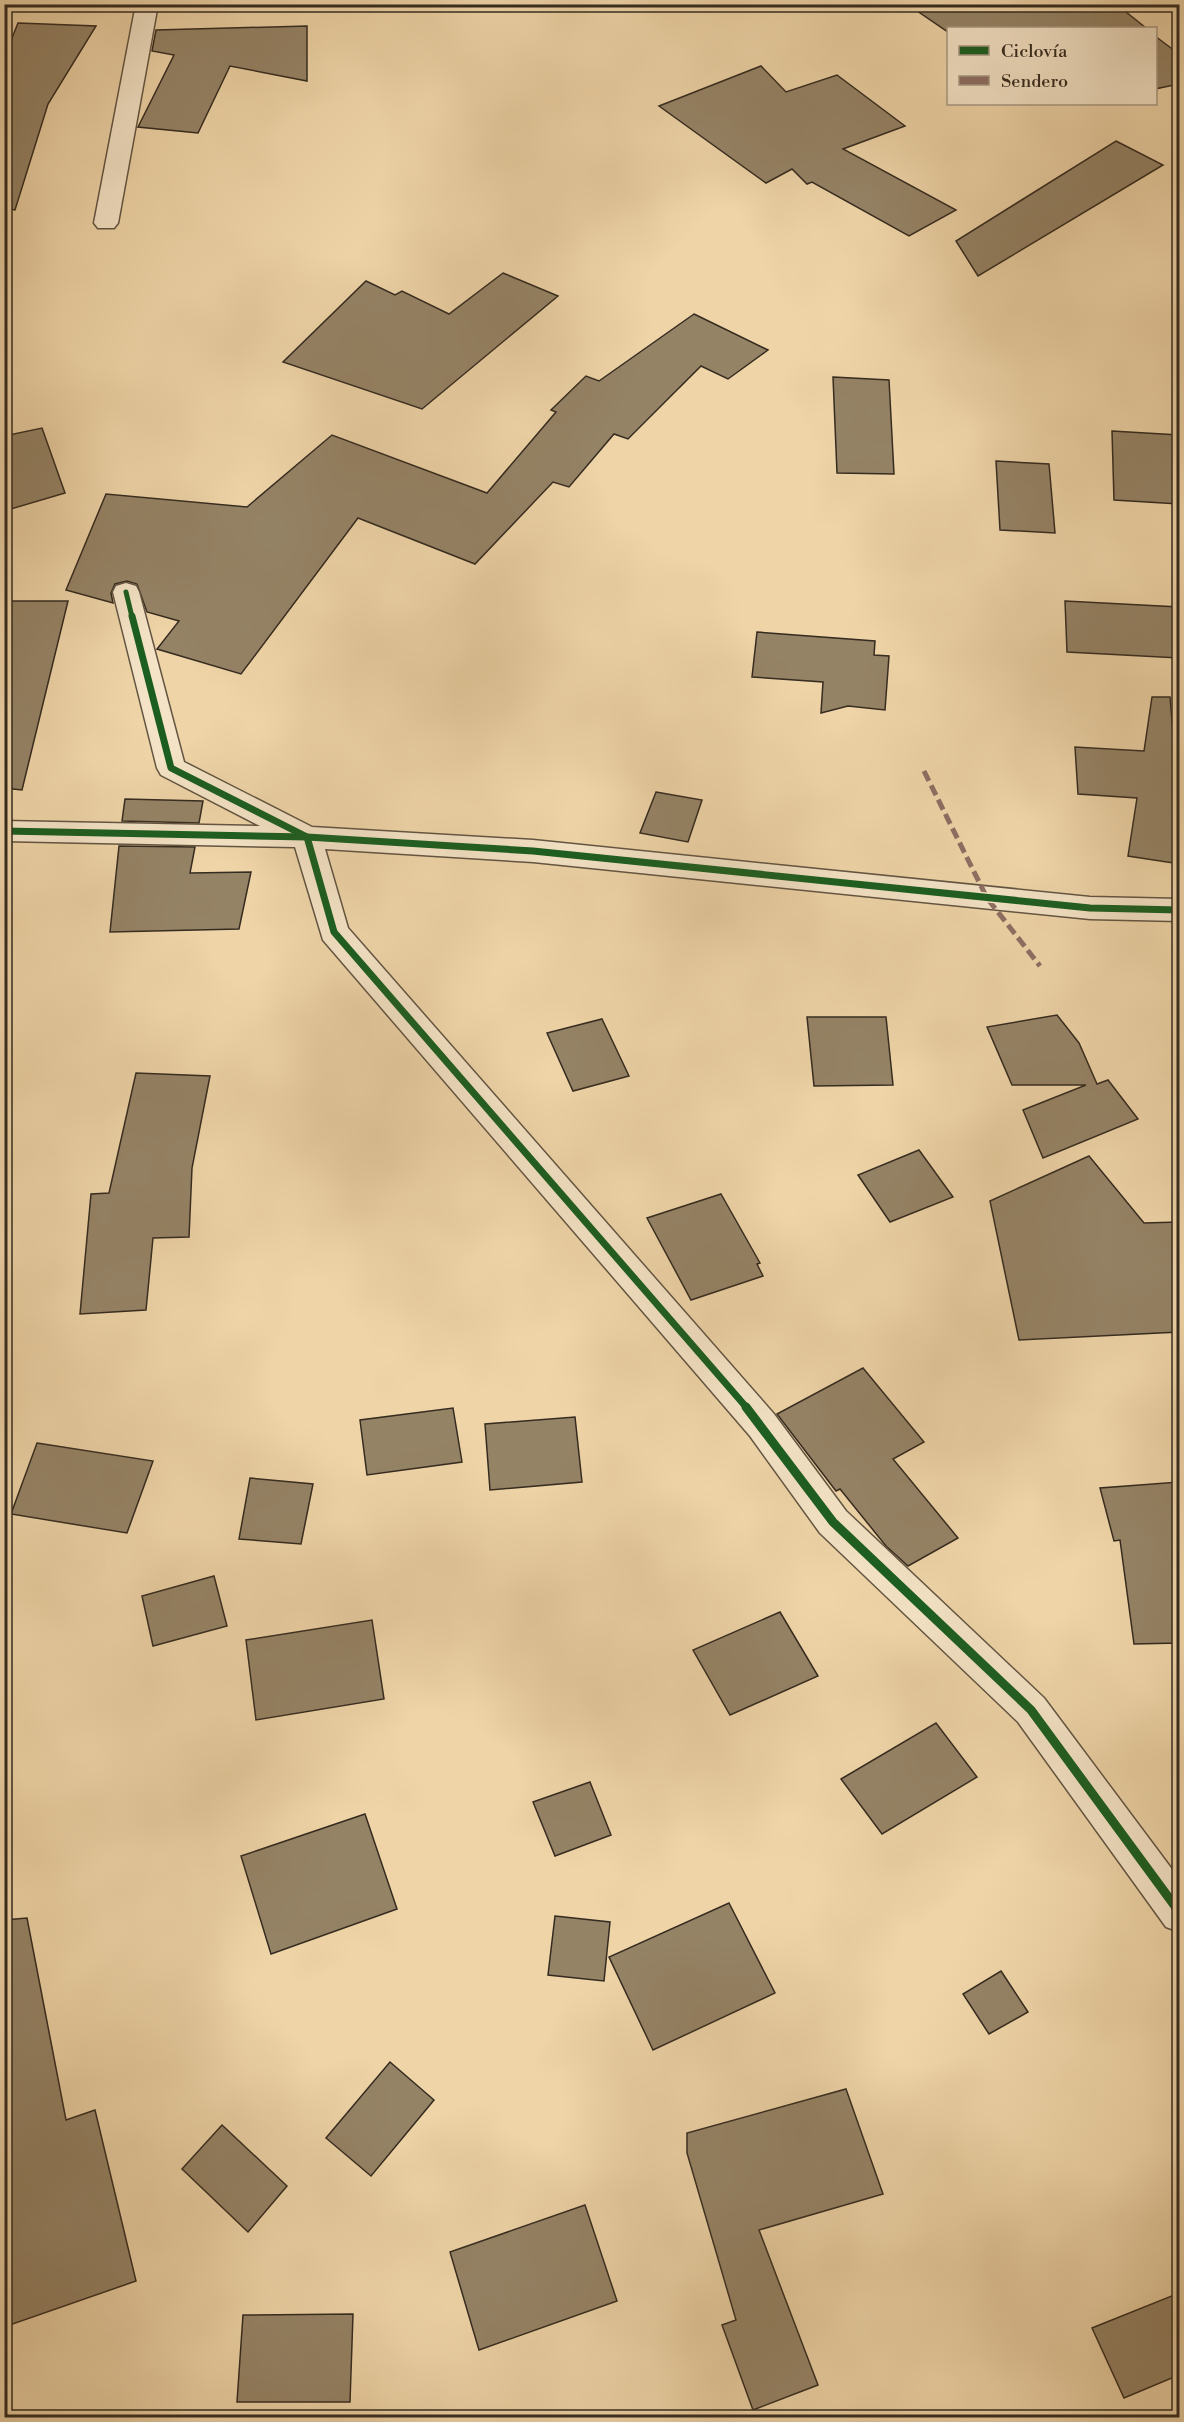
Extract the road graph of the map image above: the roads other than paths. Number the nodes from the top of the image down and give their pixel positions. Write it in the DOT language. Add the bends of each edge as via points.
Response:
graph roads {
  1 [pos="147,4"];
  2 [pos="106,223"];
  3 [pos="126,592"];
  4 [pos="4,831"];
  5 [pos="307,837"];
  6 [pos="1179,910"];
  7 [pos="1179,1913"];
  1 -- 2 [label="street"];
  3 -- 5 [label="street" via="171,768"];
  4 -- 5 [label="street"];
  5 -- 6 [label="street" via="533,850 1090,908"];
  5 -- 7 [label="street" via="334,932 762,1425 833,1522 1030,1710"];
}
